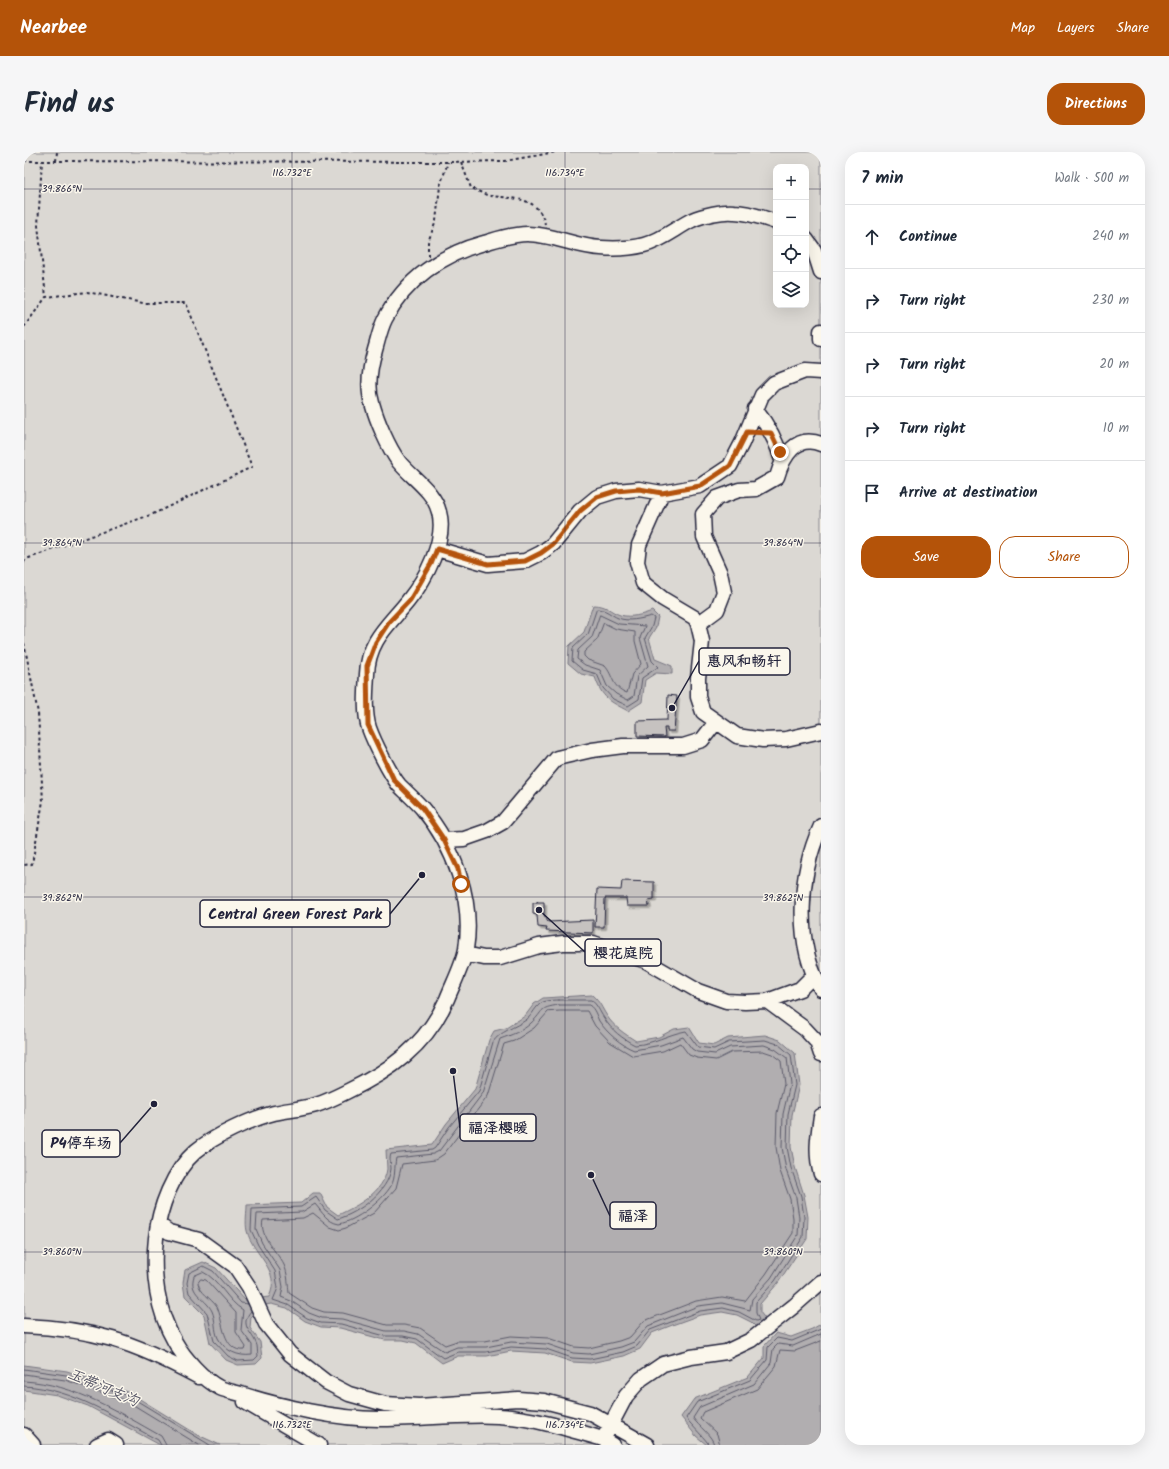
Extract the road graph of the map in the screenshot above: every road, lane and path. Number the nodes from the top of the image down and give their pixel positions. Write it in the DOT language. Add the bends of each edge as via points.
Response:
graph roads {
  1 [pos="56,152"];
  2 [pos="556,152"];
  3 [pos="24,161"];
  4 [pos="42,161"];
  5 [pos="56,161"];
  6 [pos="448,162"];
  7 [pos="461,162"];
  8 [pos="773,221"];
  9 [pos="550,238"];
  10 [pos="809,243"];
  11 [pos="431,266"];
  12 [pos="821,272"];
  13 [pos="46,297"];
  14 [pos="24,327"];
  15 [pos="821,331"];
  16 [pos="821,339"];
  17 [pos="821,372"];
  18 [pos="755,409"];
  19 [pos="747,432"];
  20 [pos="771,433"];
  21 [pos="800,443"];
  22 [pos="821,444"];
  23 [pos="782,460"];
  24 [pos="662,493"];
  25 [pos="437,549"];
  26 [pos="24,562"];
  27 [pos="698,624"];
  28 [pos="24,643"];
  29 [pos="716,722"];
  30 [pos="821,731"];
  31 [pos="821,826"];
  32 [pos="444,840"];
  33 [pos="24,866"];
  34 [pos="465,954"];
  35 [pos="813,976"];
  36 [pos="821,989"];
  37 [pos="767,1001"];
  38 [pos="821,1054"];
  39 [pos="821,1116"];
  40 [pos="821,1174"];
  41 [pos="158,1224"];
  42 [pos="821,1282"];
  43 [pos="24,1326"];
  44 [pos="218,1388"];
  45 [pos="609,1425"];
  46 [pos="24,1435"];
  47 [pos="608,1442"];
  48 [pos="33,1445"];
  49 [pos="98,1445"];
  50 [pos="116,1445"];
  51 [pos="320,1445"];
  52 [pos="647,1445"];
  1 -- 5 [label="path"];
  2 -- 7 [label="path" via="505,161"];
  3 -- 4 [label="path"];
  4 -- 5 [label="path"];
  4 -- 13 [label="path" via="38,225"];
  5 -- 6 [label="path"];
  6 -- 7 [label="path"];
  6 -- 11 [label="path" via="440,186 436,221 428,242 427,252"];
  7 -- 9 [label="path" via="471,188 490,196 511,197 528,201 533,205 543,214"];
  8 -- 9 [label="lane" via="736,211 696,217 670,234 643,245 600,248"];
  9 -- 11 [label="lane" via="527,234 499,239 470,247"];
  10 -- 12 [label="lane"];
  11 -- 25 [label="lane" via="401,294 383,322 371,362 369,396 379,423 398,460 424,486 439,509 440,536"];
  13 -- 14 [label="path"];
  13 -- 26 [label="path" via="87,292 143,303 186,303 252,467 153,514"];
  15 -- 16 [label="lane"];
  17 -- 18 [label="lane" via="805,371 774,383 762,394"];
  18 -- 19 [label="lane"];
  18 -- 20 [label="lane"];
  19 -- 20 [label="lane"];
  19 -- 24 [label="lane" via="730,466 700,486"];
  20 -- 21 [label="lane" via="781,440"];
  20 -- 23 [label="lane"];
  21 -- 22 [label="lane"];
  21 -- 23 [label="lane"];
  23 -- 27 [label="lane" via="776,476 766,484 756,489 739,490 717,498 703,514 704,537 720,573 724,592 717,610"];
  24 -- 25 [label="lane" via="639,489 616,491 597,497 580,511 553,544 525,561 488,564"];
  24 -- 27 [label="lane" via="639,546 637,562 643,583 663,599 695,618"];
  25 -- 32 [label="lane" via="410,600 389,622 376,642 367,666 367,710 368,725 394,780 423,809"];
  27 -- 29 [label="lane" via="702,641 698,697 703,712"];
  28 -- 33 [label="path" via="38,713 43,802 32,864"];
  29 -- 30 [label="lane" via="738,736 763,740 786,740"];
  29 -- 32 [label="lane" via="702,740 683,746 623,746 557,758 503,822 464,839"];
  31 -- 35 [label="lane" via="806,875 802,910 804,942"];
  32 -- 34 [label="lane" via="458,869 465,899"];
  34 -- 37 [label="lane" via="500,958 539,946 593,943 646,961 698,991 726,1001"];
  34 -- 41 [label="lane" via="446,1001 432,1027 386,1072 319,1105 279,1112 249,1121 196,1151 178,1173"];
  35 -- 36 [label="lane"];
  35 -- 37 [label="lane" via="800,989"];
  37 -- 38 [label="lane" via="805,1029 817,1042"];
  39 -- 40 [label="lane" via="817,1141"];
  41 -- 44 [label="lane" via="154,1262 158,1297 166,1322 176,1345 190,1363"];
  41 -- 45 [label="lane" via="169,1232 199,1240 235,1266 249,1286 266,1324 290,1354 326,1382 349,1394 385,1404 419,1406 518,1399 544,1401 590,1413"];
  42 -- 45 [label="lane" via="751,1340 726,1352 663,1364 641,1379 626,1396"];
  43 -- 44 [label="lane" via="112,1339 175,1365"];
  44 -- 47 [label="lane" via="259,1400 334,1415 374,1419 503,1416 534,1420"];
  44 -- 51 [label="lane" via="284,1422"];
  45 -- 47 [label="lane"];
  45 -- 52 [label="lane"];
  46 -- 48 [label="lane"];
  49 -- 50 [label="lane" via="108,1440"];
}
